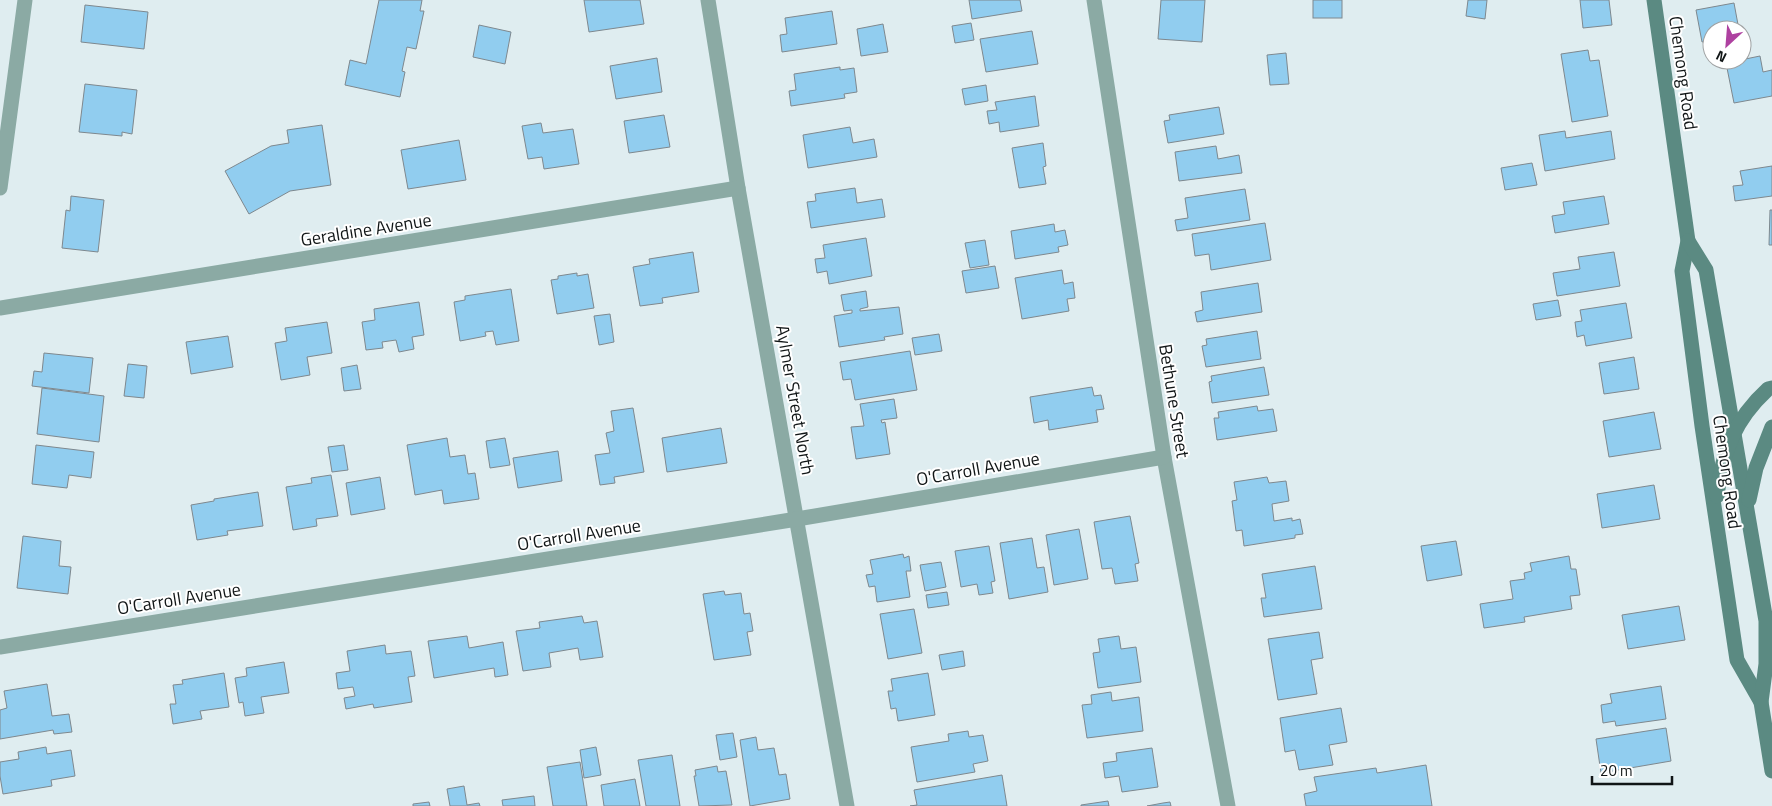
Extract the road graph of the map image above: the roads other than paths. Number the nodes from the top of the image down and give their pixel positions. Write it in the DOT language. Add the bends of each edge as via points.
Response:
graph roads {
  1 [pos="25,0"];
  2 [pos="708,0"];
  3 [pos="1094,0"];
  4 [pos="1654,0"];
  5 [pos="2,153"];
  6 [pos="0,188"];
  7 [pos="738,188"];
  8 [pos="1688,241"];
  9 [pos="0,308"];
  10 [pos="1772,388"];
  11 [pos="1772,427"];
  12 [pos="1734,432"];
  13 [pos="1164,457"];
  14 [pos="1748,509"];
  15 [pos="1714,515"];
  16 [pos="797,519"];
  17 [pos="0,647"];
  18 [pos="1761,702"];
  19 [pos="1768,725"];
  20 [pos="1772,771"];
  21 [pos="846,806"];
  22 [pos="1228,806"];
  1 -- 5 [label="street"];
  2 -- 7 [label="street, Aylmer Street North"];
  3 -- 13 [label="street, Bethune Street"];
  4 -- 8 [label="main road, Chemong Road"];
  5 -- 6 [label="street"];
  7 -- 9 [label="street, Geraldine Avenue"];
  7 -- 16 [label="street, Aylmer Street North"];
  8 -- 12 [label="main road, Chemong Road" via="1706,270"];
  8 -- 15 [label="main road, Chemong Road" via="1682,271"];
  10 -- 12 [label="main road" via="1746,412"];
  11 -- 14 [label="main road" via="1756,468"];
  12 -- 14 [label="main road, Chemong Road"];
  12 -- 15 [label="main road" via="1724,456"];
  13 -- 16 [label="street, O'Carroll Avenue"];
  13 -- 22 [label="street, Bethune Street"];
  14 -- 18 [label="main road, Chemong Road" via="1766,621 1766,664"];
  15 -- 18 [label="main road, Chemong Road" via="1737,660"];
  16 -- 17 [label="street, O'Carroll Avenue"];
  16 -- 21 [label="street, Aylmer Street North"];
  18 -- 19 [label="main road, Chemong Road"];
  19 -- 20 [label="main road, Chemong Road"];
}
